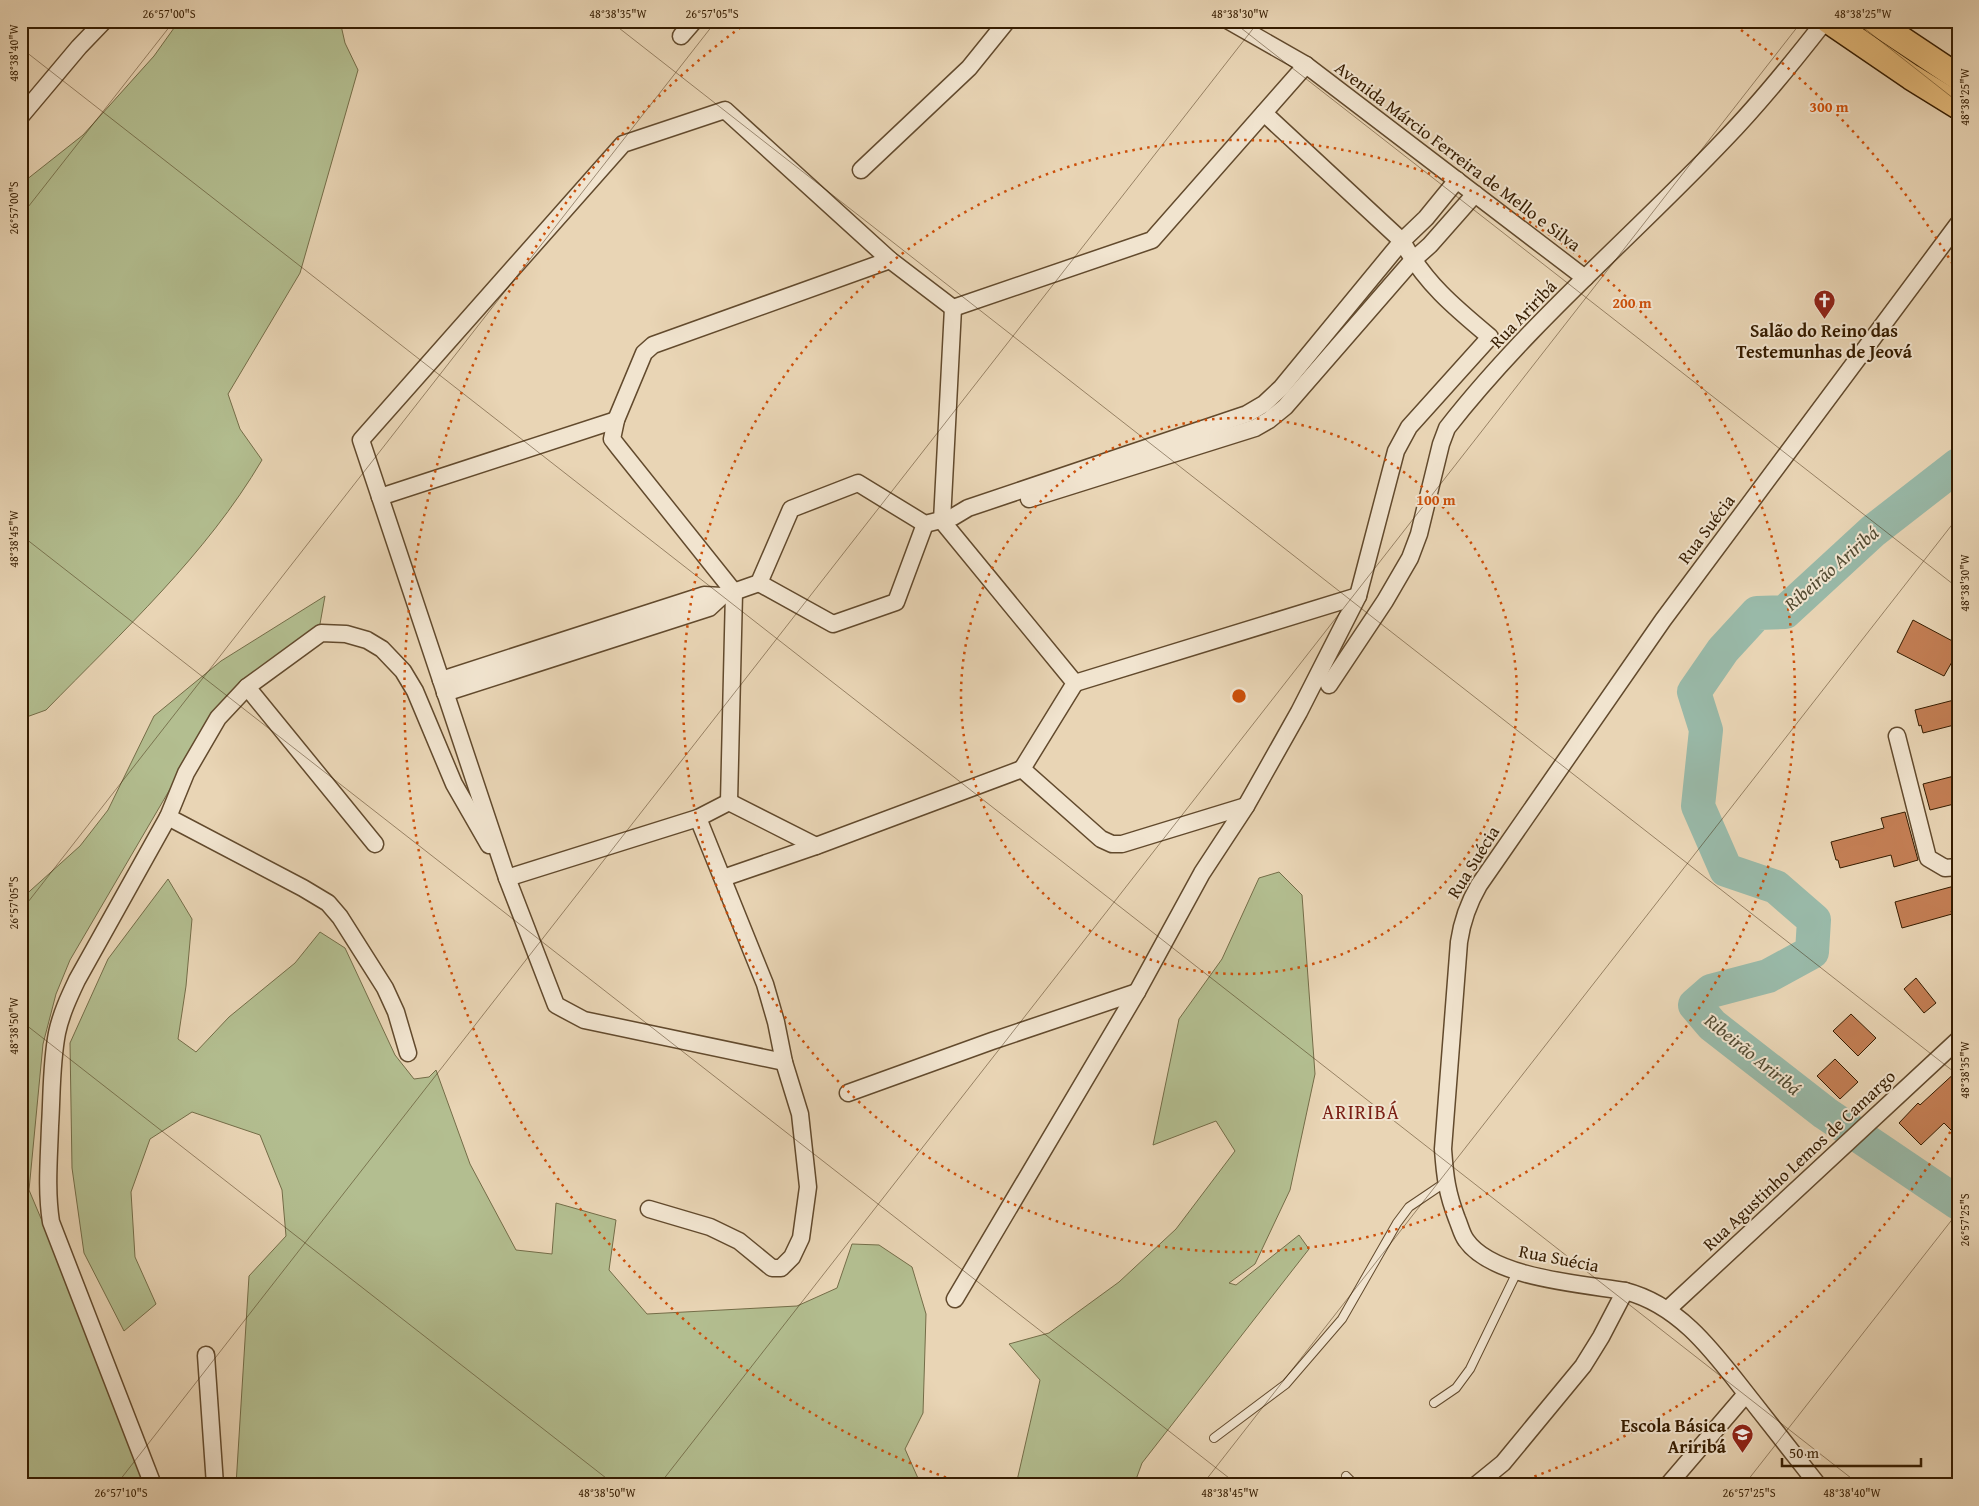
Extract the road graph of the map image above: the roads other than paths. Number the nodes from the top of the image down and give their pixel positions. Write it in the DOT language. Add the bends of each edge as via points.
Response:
graph roads {
  1 [pos="694,21"];
  2 [pos="1007,21"];
  3 [pos="1229,21"];
  4 [pos="1827,21"];
  5 [pos="1874,21"];
  6 [pos="102,22"];
  7 [pos="681,36"];
  8 [pos="1306,65"];
  9 [pos="1958,77"];
  10 [pos="1958,106"];
  11 [pos="1264,113"];
  12 [pos="21,116"];
  13 [pos="861,170"];
  14 [pos="1457,180"];
  15 [pos="1474,194"];
  16 [pos="1958,224"];
  17 [pos="1402,241"];
  18 [pos="1430,245"];
  19 [pos="890,260"];
  20 [pos="1412,261"];
  21 [pos="1585,278"];
  22 [pos="1442,297"];
  23 [pos="953,308"];
  24 [pos="616,420"];
  25 [pos="380,497"];
  26 [pos="947,519"];
  27 [pos="925,524"];
  28 [pos="759,583"];
  29 [pos="728,594"];
  30 [pos="1358,596"];
  31 [pos="1075,683"];
  32 [pos="1329,685"];
  33 [pos="443,686"];
  34 [pos="247,687"];
  35 [pos="1897,736"];
  36 [pos="1022,769"];
  37 [pos="729,802"];
  38 [pos="1246,806"];
  39 [pos="168,818"];
  40 [pos="698,818"];
  41 [pos="375,844"];
  42 [pos="816,846"];
  43 [pos="1958,867"];
  44 [pos="505,872"];
  45 [pos="723,878"];
  46 [pos="1137,992"];
  47 [pos="1958,1040"];
  48 [pos="408,1053"];
  49 [pos="784,1062"];
  50 [pos="848,1093"];
  51 [pos="1446,1182"];
  52 [pos="649,1209"];
  53 [pos="1517,1272"];
  54 [pos="1625,1291"];
  55 [pos="955,1299"];
  56 [pos="1668,1309"];
  57 [pos="206,1356"];
  58 [pos="1746,1394"];
  59 [pos="1434,1404"];
  60 [pos="1214,1438"];
  61 [pos="1346,1476"];
  62 [pos="153,1485"];
  63 [pos="215,1485"];
  64 [pos="1355,1485"];
  65 [pos="1476,1485"];
  66 [pos="1668,1485"];
  67 [pos="1818,1485"];
  1 -- 7 [label="street"];
  2 -- 13 [label="street" via="969,68"];
  3 -- 8 [label="street, Avenida Márcio Ferreira de Mello e Silva"];
  4 -- 10 [label="main road"];
  4 -- 21 [label="street, Rua Ariribá" via="1725,139"];
  5 -- 9 [label="main road"];
  6 -- 12 [label="street"];
  8 -- 11 [label="street"];
  8 -- 14 [label="street, Avenida Márcio Ferreira de Mello e Silva"];
  11 -- 17 [label="street"];
  11 -- 23 [label="street" via="1152,240"];
  14 -- 15 [label="street, Avenida Márcio Ferreira de Mello e Silva"];
  14 -- 17 [label="street"];
  15 -- 18 [label="street"];
  15 -- 21 [label="street, Avenida Márcio Ferreira de Mello e Silva"];
  16 -- 51 [label="street, Rua Suécia" via="1663,620 1467,905 1459,942 1443,1149"];
  17 -- 20 [label="street"];
  17 -- 26 [label="street" via="1281,388 1264,404 1247,414 968,508"];
  18 -- 20 [label="street"];
  18 -- 22 [label="street" via="1433,277"];
  19 -- 23 [label="street"];
  19 -- 24 [label="street" via="653,345 644,353"];
  19 -- 25 [label="street" via="725,110 623,144 361,440"];
  20 -- 22 [label="street"];
  20 -- 26 [label="street" via="1285,407 1255,428 971,518"];
  21 -- 32 [label="street, Rua Ariribá" via="1526,338 1447,428 1410,558"];
  22 -- 30 [label="street" via="1490,337 1409,427 1396,451"];
  23 -- 26 [label="street"];
  24 -- 25 [label="street"];
  24 -- 29 [label="street" via="612,439"];
  25 -- 33 [label="street"];
  26 -- 27 [label="street"];
  26 -- 31 [label="street"];
  27 -- 28 [label="street" via="858,484 790,509"];
  27 -- 28 [label="street" via="896,602 833,624"];
  28 -- 29 [label="street"];
  29 -- 33 [label="street" via="704,595"];
  29 -- 37 [label="street"];
  30 -- 31 [label="street"];
  30 -- 38 [label="street" via="1299,712"];
  31 -- 36 [label="street"];
  33 -- 44 [label="street"];
  34 -- 39 [label="street" via="218,718 186,773"];
  34 -- 41 [label="street"];
  34 -- 44 [label="street" via="320,633 346,634 367,640 382,649 403,671 415,690 454,784"];
  35 -- 43 [label="street" via="1928,858 1945,868"];
  36 -- 38 [label="street" via="1101,839 1112,844 1122,844"];
  36 -- 42 [label="street"];
  37 -- 40 [label="street"];
  37 -- 42 [label="street"];
  38 -- 46 [label="street" via="1202,873"];
  39 -- 48 [label="street" via="328,903 385,988"];
  39 -- 62 [label="street" via="66,1003 53,1055 48,1176 51,1222"];
  40 -- 44 [label="street"];
  40 -- 45 [label="street"];
  42 -- 45 [label="street"];
  44 -- 49 [label="street" via="556,1005 584,1020"];
  45 -- 49 [label="street" via="765,984"];
  46 -- 50 [label="street"];
  46 -- 55 [label="street"];
  47 -- 56 [label="street, Rua Agustinho Lemos de Camargo"];
  49 -- 52 [label="street" via="800,1114 808,1187 802,1238 792,1257 781,1268 772,1268 739,1241 710,1227"];
  51 -- 53 [label="street, Rua Suécia" via="1465,1240 1486,1258"];
  51 -- 60 [label="lane" via="1409,1207 1342,1319 1286,1384"];
  53 -- 54 [label="street, Rua Suécia"];
  53 -- 59 [label="lane" via="1470,1369 1456,1388"];
  54 -- 56 [label="street, Rua Suécia"];
  54 -- 65 [label="street" via="1583,1366 1503,1463"];
  56 -- 58 [label="street, Rua Suécia" via="1705,1343"];
  57 -- 63 [label="street"];
  58 -- 66 [label="street"];
  58 -- 67 [label="street, Rua Suécia"];
  61 -- 64 [label="lane"];
}
